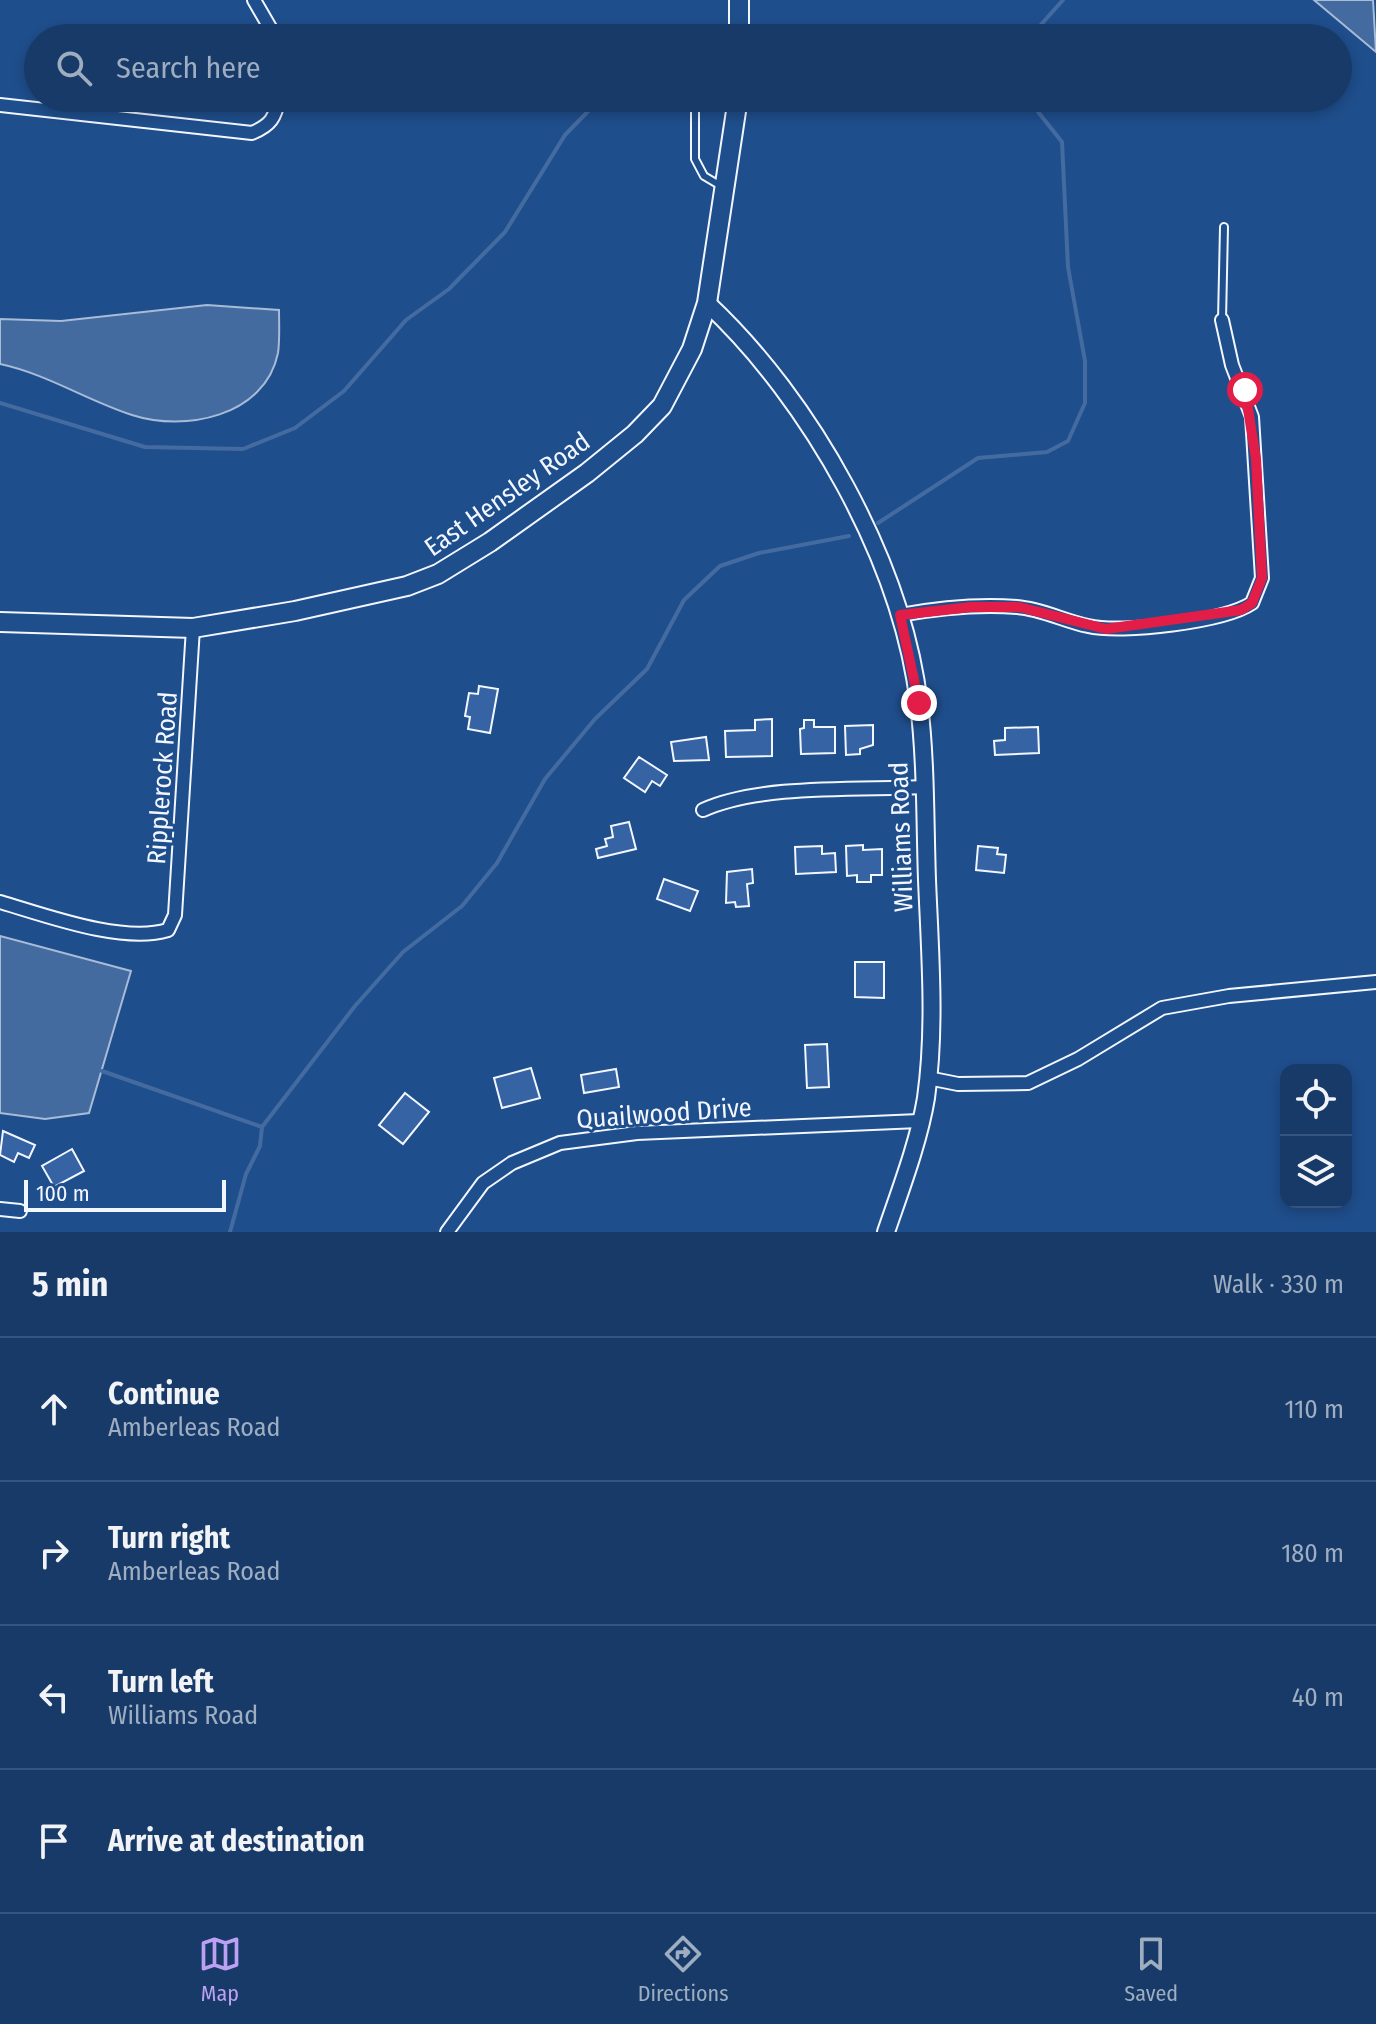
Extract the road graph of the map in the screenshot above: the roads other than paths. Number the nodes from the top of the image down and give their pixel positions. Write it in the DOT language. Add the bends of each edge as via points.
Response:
graph roads {
  1 [pos="254,0"];
  2 [pos="739,0"];
  3 [pos="268,24"];
  4 [pos="737,24"];
  5 [pos="0,105"];
  6 [pos="24,108"];
  7 [pos="63,112"];
  8 [pos="276,112"];
  9 [pos="695,112"];
  10 [pos="736,112"];
  11 [pos="727,189"];
  12 [pos="1224,227"];
  13 [pos="707,303"];
  14 [pos="1222,320"];
  15 [pos="900,615"];
  16 [pos="0,622"];
  17 [pos="193,628"];
  18 [pos="924,787"];
  19 [pos="703,810"];
  20 [pos="0,902"];
  21 [pos="1376,982"];
  22 [pos="928,1078"];
  23 [pos="919,1121"];
  24 [pos="0,1209"];
  25 [pos="20,1211"];
  26 [pos="447,1232"];
  27 [pos="886,1232"];
  1 -- 3 [label="street"];
  2 -- 4 [label="main road"];
  5 -- 6 [label="street"];
  7 -- 8 [label="street" via="252,133 266,127"];
  9 -- 11 [label="lane" via="695,159 704,176"];
  10 -- 11 [label="main road, East Hensley Road"];
  11 -- 13 [label="main road, East Hensley Road"];
  12 -- 14 [label="lane"];
  13 -- 15 [label="street, Williams Road" via="764,366 826,456 856,505"];
  13 -- 17 [label="main road, East Hensley Road" via="692,349 662,406 587,473 490,542 407,586"];
  14 -- 15 [label="street" via="1252,417 1262,578 1252,603 1228,614 1120,629 1019,607"];
  15 -- 18 [label="street, Williams Road" via="919,703"];
  16 -- 17 [label="main road, East Hensley Road"];
  17 -- 20 [label="street, Ripplerock Road" via="175,915 168,930 150,935 118,931"];
  18 -- 19 [label="street" via="756,796"];
  18 -- 22 [label="street, Williams Road" via="931,987"];
  21 -- 22 [label="street" via="1162,1008 1028,1083 980,1085"];
  22 -- 23 [label="street, Williams Road"];
  23 -- 26 [label="street, Quailwood Drive" via="637,1133 560,1143 512,1163 483,1183"];
  23 -- 27 [label="street, Williams Road"];
  24 -- 25 [label="street"];
}
